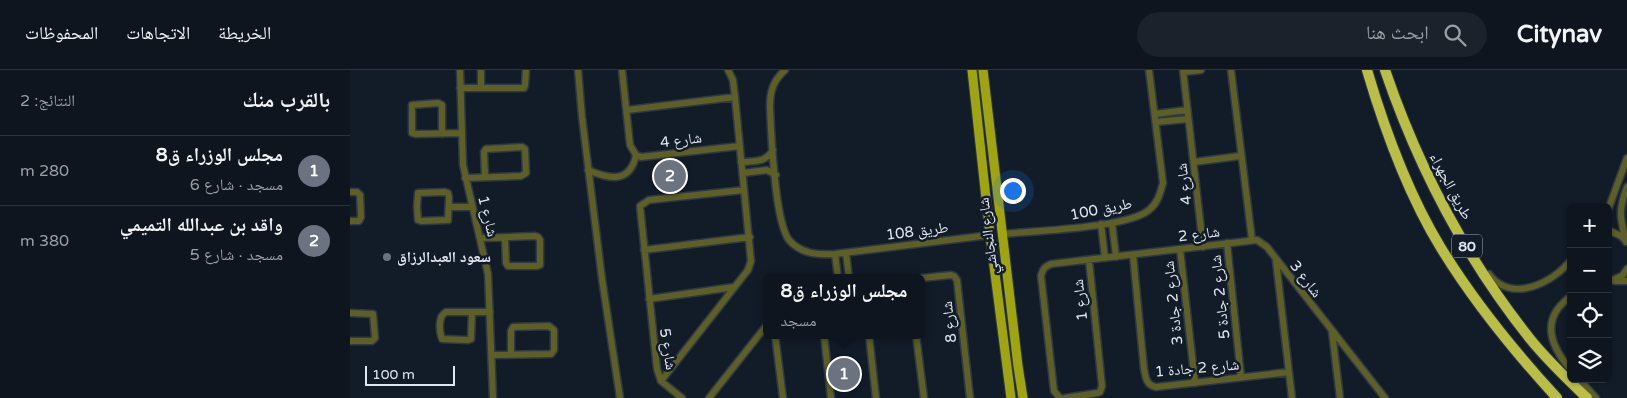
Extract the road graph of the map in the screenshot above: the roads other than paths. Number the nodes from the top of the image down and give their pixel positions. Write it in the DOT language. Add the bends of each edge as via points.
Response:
graph roads {
  1 [pos="460,70"];
  2 [pos="481,70"];
  3 [pos="526,70"];
  4 [pos="578,70"];
  5 [pos="622,70"];
  6 [pos="728,70"];
  7 [pos="785,70"];
  8 [pos="972,70"];
  9 [pos="984,70"];
  10 [pos="1149,70"];
  11 [pos="1201,70"];
  12 [pos="1231,70"];
  13 [pos="1367,70"];
  14 [pos="1386,70"];
  15 [pos="1184,71"];
  16 [pos="460,88"];
  17 [pos="481,88"];
  18 [pos="735,97"];
  19 [pos="627,110"];
  20 [pos="1187,110"];
  21 [pos="1155,114"];
  22 [pos="1188,119"];
  23 [pos="1156,122"];
  24 [pos="461,133"];
  25 [pos="442,134"];
  26 [pos="740,146"];
  27 [pos="774,150"];
  28 [pos="636,155"];
  29 [pos="1240,156"];
  30 [pos="1627,158"];
  31 [pos="741,162"];
  32 [pos="1194,162"];
  33 [pos="588,170"];
  34 [pos="743,173"];
  35 [pos="776,175"];
  36 [pos="484,177"];
  37 [pos="466,178"];
  38 [pos="1627,187"];
  39 [pos="744,190"];
  40 [pos="350,192"];
  41 [pos="1611,203"];
  42 [pos="450,207"];
  43 [pos="472,207"];
  44 [pos="350,221"];
  45 [pos="1112,223"];
  46 [pos="1101,224"];
  47 [pos="1612,232"];
  48 [pos="1002,234"];
  49 [pos="990,235"];
  50 [pos="750,237"];
  51 [pos="480,238"];
  52 [pos="505,238"];
  53 [pos="1462,238"];
  54 [pos="1252,240"];
  55 [pos="1227,243"];
  56 [pos="1626,243"];
  57 [pos="1204,247"];
  58 [pos="644,250"];
  59 [pos="1180,250"];
  60 [pos="846,252"];
  61 [pos="835,254"];
  62 [pos="1133,255"];
  63 [pos="1116,257"];
  64 [pos="1105,258"];
  65 [pos="1089,260"];
  66 [pos="1276,260"];
  67 [pos="1567,264"];
  68 [pos="1627,269"];
  69 [pos="838,274"];
  70 [pos="849,274"];
  71 [pos="925,278"];
  72 [pos="1612,281"];
  73 [pos="1612,282"];
  74 [pos="1627,282"];
  75 [pos="734,287"];
  76 [pos="649,299"];
  77 [pos="1567,300"];
  78 [pos="472,312"];
  79 [pos="490,312"];
  80 [pos="350,313"];
  81 [pos="1012,319"];
  82 [pos="1001,322"];
  83 [pos="763,330"];
  84 [pos="1332,332"];
  85 [pos="1014,337"];
  86 [pos="1003,338"];
  87 [pos="776,339"];
  88 [pos="824,339"];
  89 [pos="869,339"];
  90 [pos="917,339"];
  91 [pos="350,341"];
  92 [pos="511,354"];
  93 [pos="492,355"];
  94 [pos="1567,366"];
  95 [pos="1289,372"];
  96 [pos="1241,377"];
  97 [pos="661,381"];
  98 [pos="1195,383"];
  99 [pos="1583,383"];
  100 [pos="493,398"];
  101 [pos="620,398"];
  102 [pos="682,398"];
  103 [pos="710,398"];
  104 [pos="783,398"];
  105 [pos="831,398"];
  106 [pos="876,398"];
  107 [pos="924,398"];
  108 [pos="970,398"];
  109 [pos="1011,398"];
  110 [pos="1023,398"];
  111 [pos="1060,398"];
  112 [pos="1065,398"];
  113 [pos="1292,398"];
  114 [pos="1340,398"];
  115 [pos="1385,398"];
  116 [pos="1557,398"];
  117 [pos="1587,398"];
  118 [pos="1596,398"];
  1 -- 16 [label="street, شارع 1"];
  2 -- 17 [label="street"];
  3 -- 17 [label="street" via="524,88"];
  4 -- 33 [label="street"];
  5 -- 19 [label="street"];
  6 -- 18 [label="street"];
  7 -- 27 [label="street, طريق 108" via="777,77 770,95"];
  8 -- 49 [label="main road, شارع النجاشي"];
  9 -- 48 [label="main road, شارع النجاشي"];
  10 -- 21 [label="street, طريق 100"];
  11 -- 15 [label="street"];
  12 -- 29 [label="street"];
  13 -- 116 [label="highway, 80" via="1395,152 1441,248 1517,354"];
  14 -- 53 [label="highway, طريق الجهراء / 80" via="1412,143"];
  15 -- 20 [label="street, شارع 4"];
  16 -- 17 [label="street"];
  16 -- 24 [label="street, شارع 1"];
  18 -- 19 [label="street"];
  18 -- 26 [label="street"];
  19 -- 28 [label="street" via="630,145"];
  20 -- 21 [label="street"];
  20 -- 22 [label="street, شارع 4"];
  21 -- 23 [label="street, طريق 100"];
  22 -- 23 [label="street"];
  22 -- 32 [label="street, شارع 4"];
  23 -- 45 [label="street, طريق 100" via="1163,183 1160,194 1148,211 1129,220"];
  24 -- 25 [label="street"];
  24 -- 37 [label="street, شارع 1"];
  25 -- 25 [label="street" via="412,133 412,104 442,105"];
  26 -- 28 [label="street, شارع 4"];
  26 -- 31 [label="street, شارع 5"];
  27 -- 31 [label="street" via="765,159"];
  27 -- 35 [label="street, طريق 108"];
  28 -- 33 [label="street" via="630,170 617,177 606,178"];
  29 -- 32 [label="street"];
  29 -- 54 [label="street"];
  30 -- 41 [label="street"];
  31 -- 34 [label="street, شارع 5"];
  32 -- 57 [label="street, شارع 4"];
  33 -- 101 [label="street"];
  34 -- 35 [label="street" via="767,170"];
  34 -- 39 [label="street, شارع 5"];
  35 -- 61 [label="street, طريق 108" via="781,220 790,241 807,252"];
  36 -- 36 [label="street" via="525,175 525,149 486,148"];
  36 -- 37 [label="street"];
  37 -- 43 [label="street, شارع 1"];
  38 -- 56 [label="street" via="1620,214"];
  39 -- 50 [label="street, شارع 5"];
  39 -- 58 [label="street, شارع 5" via="644,202 640,206"];
  40 -- 44 [label="street" via="360,195 361,217 359,221"];
  42 -- 42 [label="street" via="446,192 417,194 417,217 420,221 447,220"];
  42 -- 43 [label="street"];
  43 -- 51 [label="street, شارع 1"];
  45 -- 46 [label="street, طريق 100"];
  45 -- 63 [label="street"];
  46 -- 48 [label="street, طريق 100"];
  46 -- 64 [label="street"];
  47 -- 56 [label="street"];
  48 -- 81 [label="main road, شارع النجاشي"];
  49 -- 60 [label="street, طريق 108"];
  49 -- 82 [label="main road, شارع النجاشي"];
  50 -- 58 [label="street"];
  50 -- 75 [label="street, شارع 5" via="751,261"];
  51 -- 52 [label="street"];
  51 -- 79 [label="street, شارع 1" via="488,274"];
  52 -- 52 [label="street" via="538,237 540,265 508,266"];
  53 -- 67 [label="street" via="1492,279 1507,288 1543,282"];
  53 -- 117 [label="highway, طريق الجهراء / 80" via="1494,291 1532,341"];
  54 -- 55 [label="street, شارع 2"];
  54 -- 66 [label="street" via="1262,242"];
  55 -- 57 [label="street, شارع 2"];
  55 -- 96 [label="street, شارع 2 جادة 5"];
  57 -- 59 [label="street, شارع 2"];
  58 -- 76 [label="street, شارع 5"];
  59 -- 62 [label="street, شارع 2"];
  59 -- 98 [label="street, شارع 2 جادة 3"];
  60 -- 61 [label="street, طريق 108"];
  60 -- 70 [label="street"];
  61 -- 69 [label="street"];
  62 -- 63 [label="street, شارع 2"];
  62 -- 98 [label="street, شارع 2 جادة 1" via="1147,382 1156,387"];
  63 -- 64 [label="street, شارع 2"];
  64 -- 65 [label="street, شارع 2"];
  65 -- 111 [label="street, شارع 1" via="1051,264 1042,269 1054,391"];
  65 -- 112 [label="street, شارع 1" via="1102,390"];
  66 -- 84 [label="street, شارع 3"];
  66 -- 95 [label="street, شارع 3"];
  68 -- 72 [label="street"];
  71 -- 108 [label="street, شارع 8" via="951,275 957,280"];
  73 -- 74 [label="street"];
  75 -- 76 [label="street"];
  75 -- 97 [label="street, شارع 5"];
  76 -- 97 [label="street, شارع 5"];
  77 -- 94 [label="street" via="1557,310 1551,334 1559,357"];
  78 -- 78 [label="street" via="442,314 442,339 469,340"];
  78 -- 79 [label="street"];
  79 -- 93 [label="street, شارع 1"];
  80 -- 91 [label="street" via="373,314 375,336 372,341"];
  81 -- 82 [label="main road" via="1006,325"];
  81 -- 85 [label="main road, شارع النجاشي"];
  82 -- 86 [label="main road, شارع النجاشي"];
  83 -- 103 [label="street"];
  84 -- 114 [label="street"];
  84 -- 115 [label="street, شارع 3"];
  85 -- 86 [label="main road" via="1010,334"];
  85 -- 110 [label="main road, شارع النجاشي"];
  86 -- 109 [label="main road, شارع النجاشي"];
  87 -- 104 [label="street"];
  88 -- 105 [label="street"];
  89 -- 106 [label="street"];
  90 -- 107 [label="street"];
  92 -- 92 [label="street" via="553,353 554,330 549,326 513,327"];
  92 -- 93 [label="street"];
  93 -- 100 [label="street, شارع 1"];
  95 -- 96 [label="street, شارع 2 جادة 1"];
  95 -- 113 [label="street, شارع 3"];
  96 -- 98 [label="street, شارع 2 جادة 1"];
  97 -- 102 [label="street"];
  99 -- 118 [label="street"];
}
